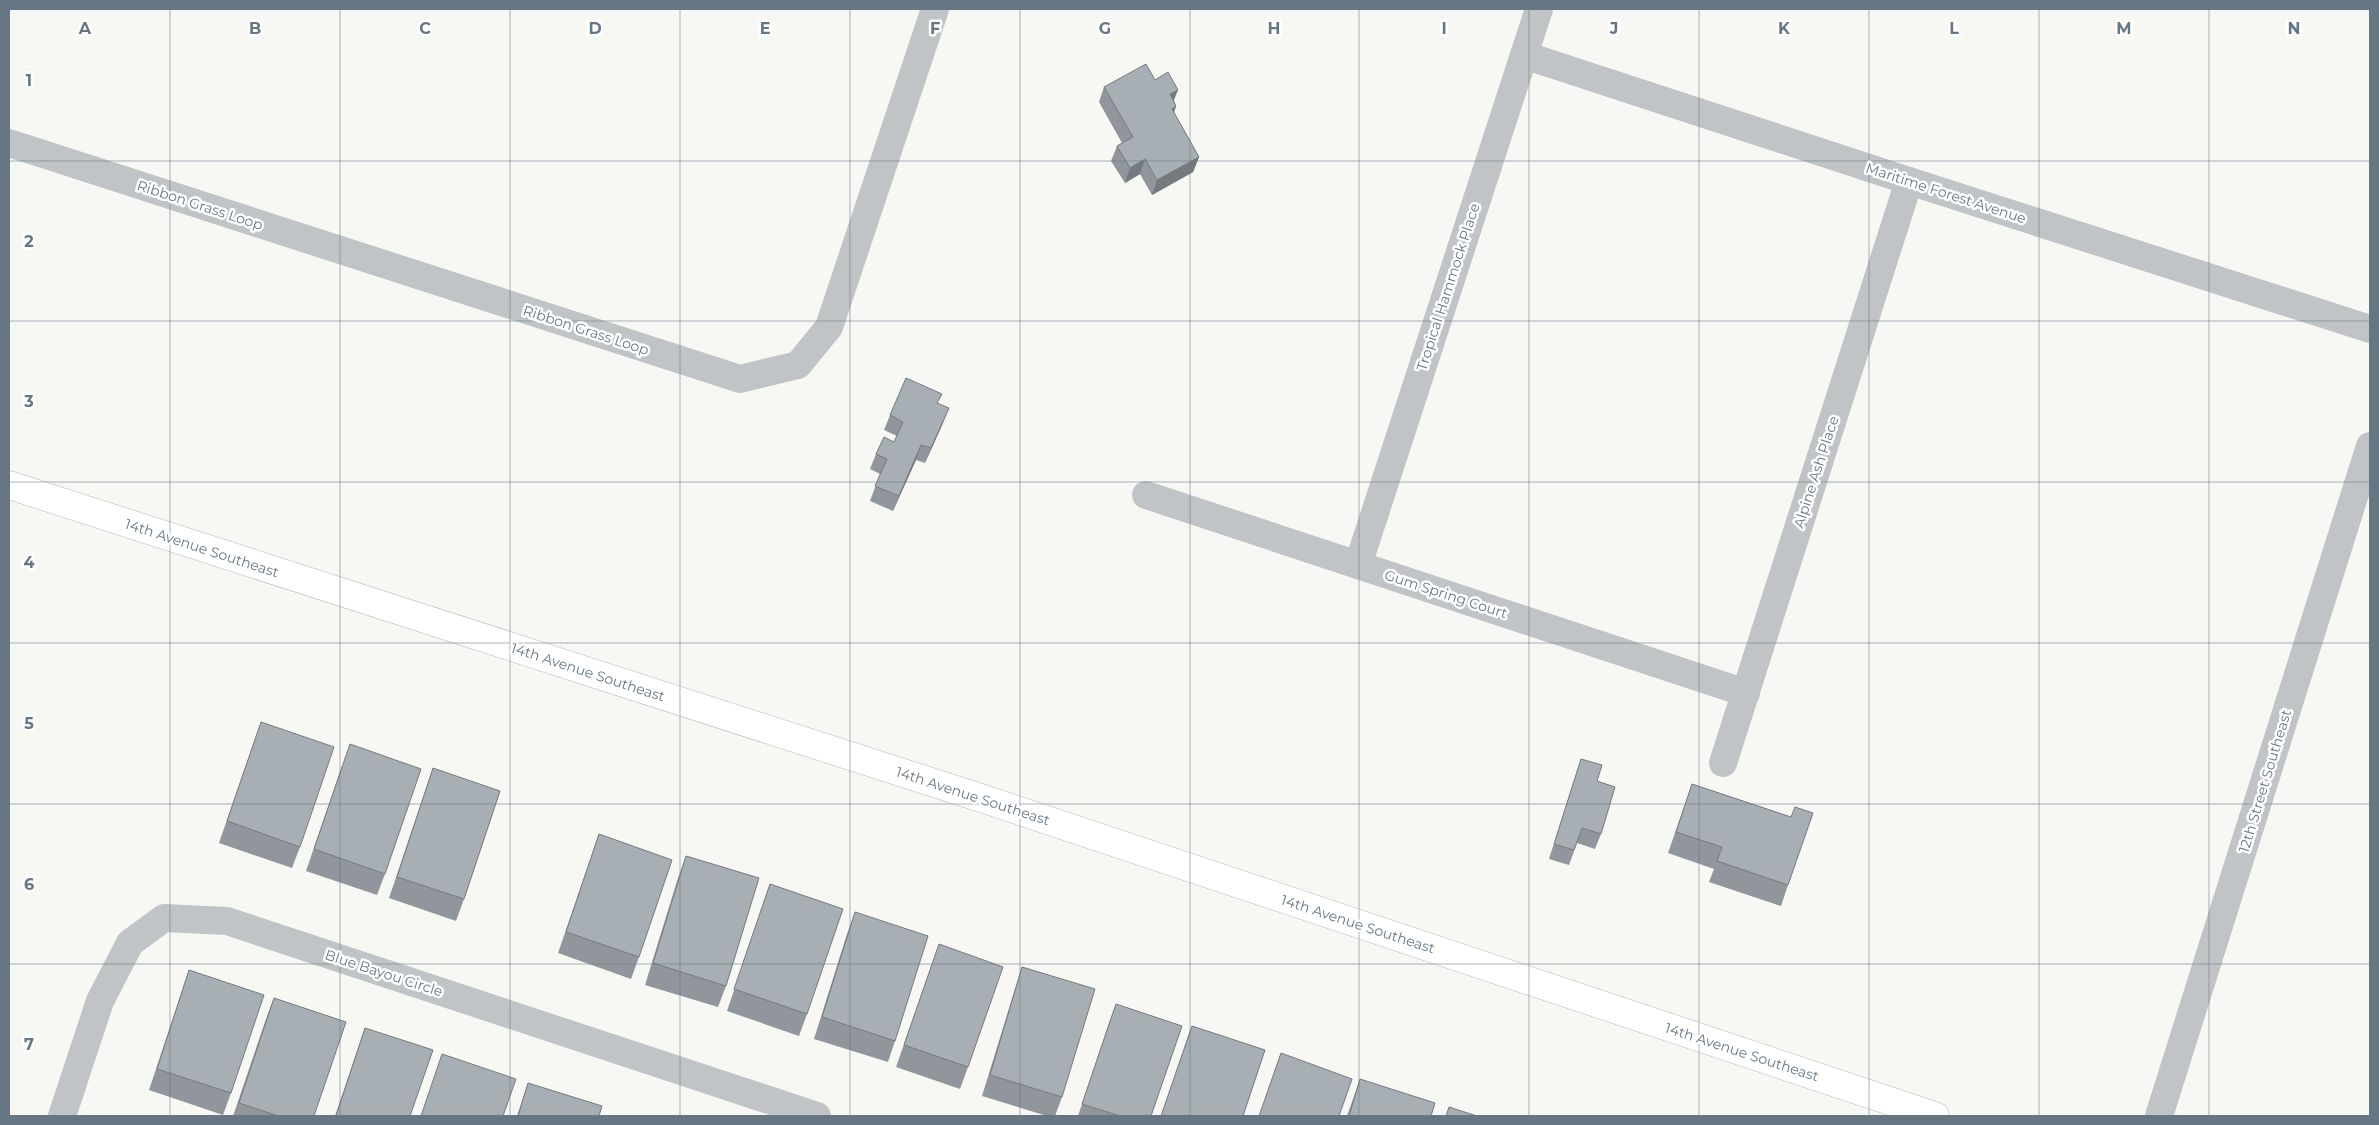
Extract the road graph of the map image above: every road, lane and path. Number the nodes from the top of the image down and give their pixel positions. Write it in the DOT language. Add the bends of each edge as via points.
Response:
graph roads {
  1 [pos="935,9"];
  2 [pos="1538,9"];
  3 [pos="1524,55"];
  4 [pos="9,143"];
  5 [pos="1909,181"];
  6 [pos="2370,329"];
  7 [pos="2370,446"];
  8 [pos="9,486"];
  9 [pos="1146,495"];
  10 [pos="1358,565"];
  11 [pos="1746,693"];
  12 [pos="1723,764"];
  13 [pos="62,1116"];
  14 [pos="817,1116"];
  15 [pos="1935,1116"];
  16 [pos="2159,1116"];
  1 -- 4 [label="street, Ribbon Grass Loop" via="829,326 798,365 740,379"];
  2 -- 3 [label="street, Tropical Hammock Place"];
  3 -- 5 [label="street, Maritime Forest Avenue"];
  3 -- 10 [label="street, Tropical Hammock Place"];
  5 -- 6 [label="street, Maritime Forest Avenue"];
  5 -- 11 [label="street, Alpine Ash Place"];
  7 -- 16 [label="street, 12th Street Southeast"];
  8 -- 15 [label="street, 14th Avenue Southeast" via="984,799"];
  9 -- 10 [label="street, Gum Spring Court"];
  10 -- 11 [label="street, Gum Spring Court"];
  11 -- 12 [label="street, Alpine Ash Place"];
  13 -- 14 [label="street, Blue Bayou Circle" via="100,1001 117,968 130,943 164,918 227,921"];
}
